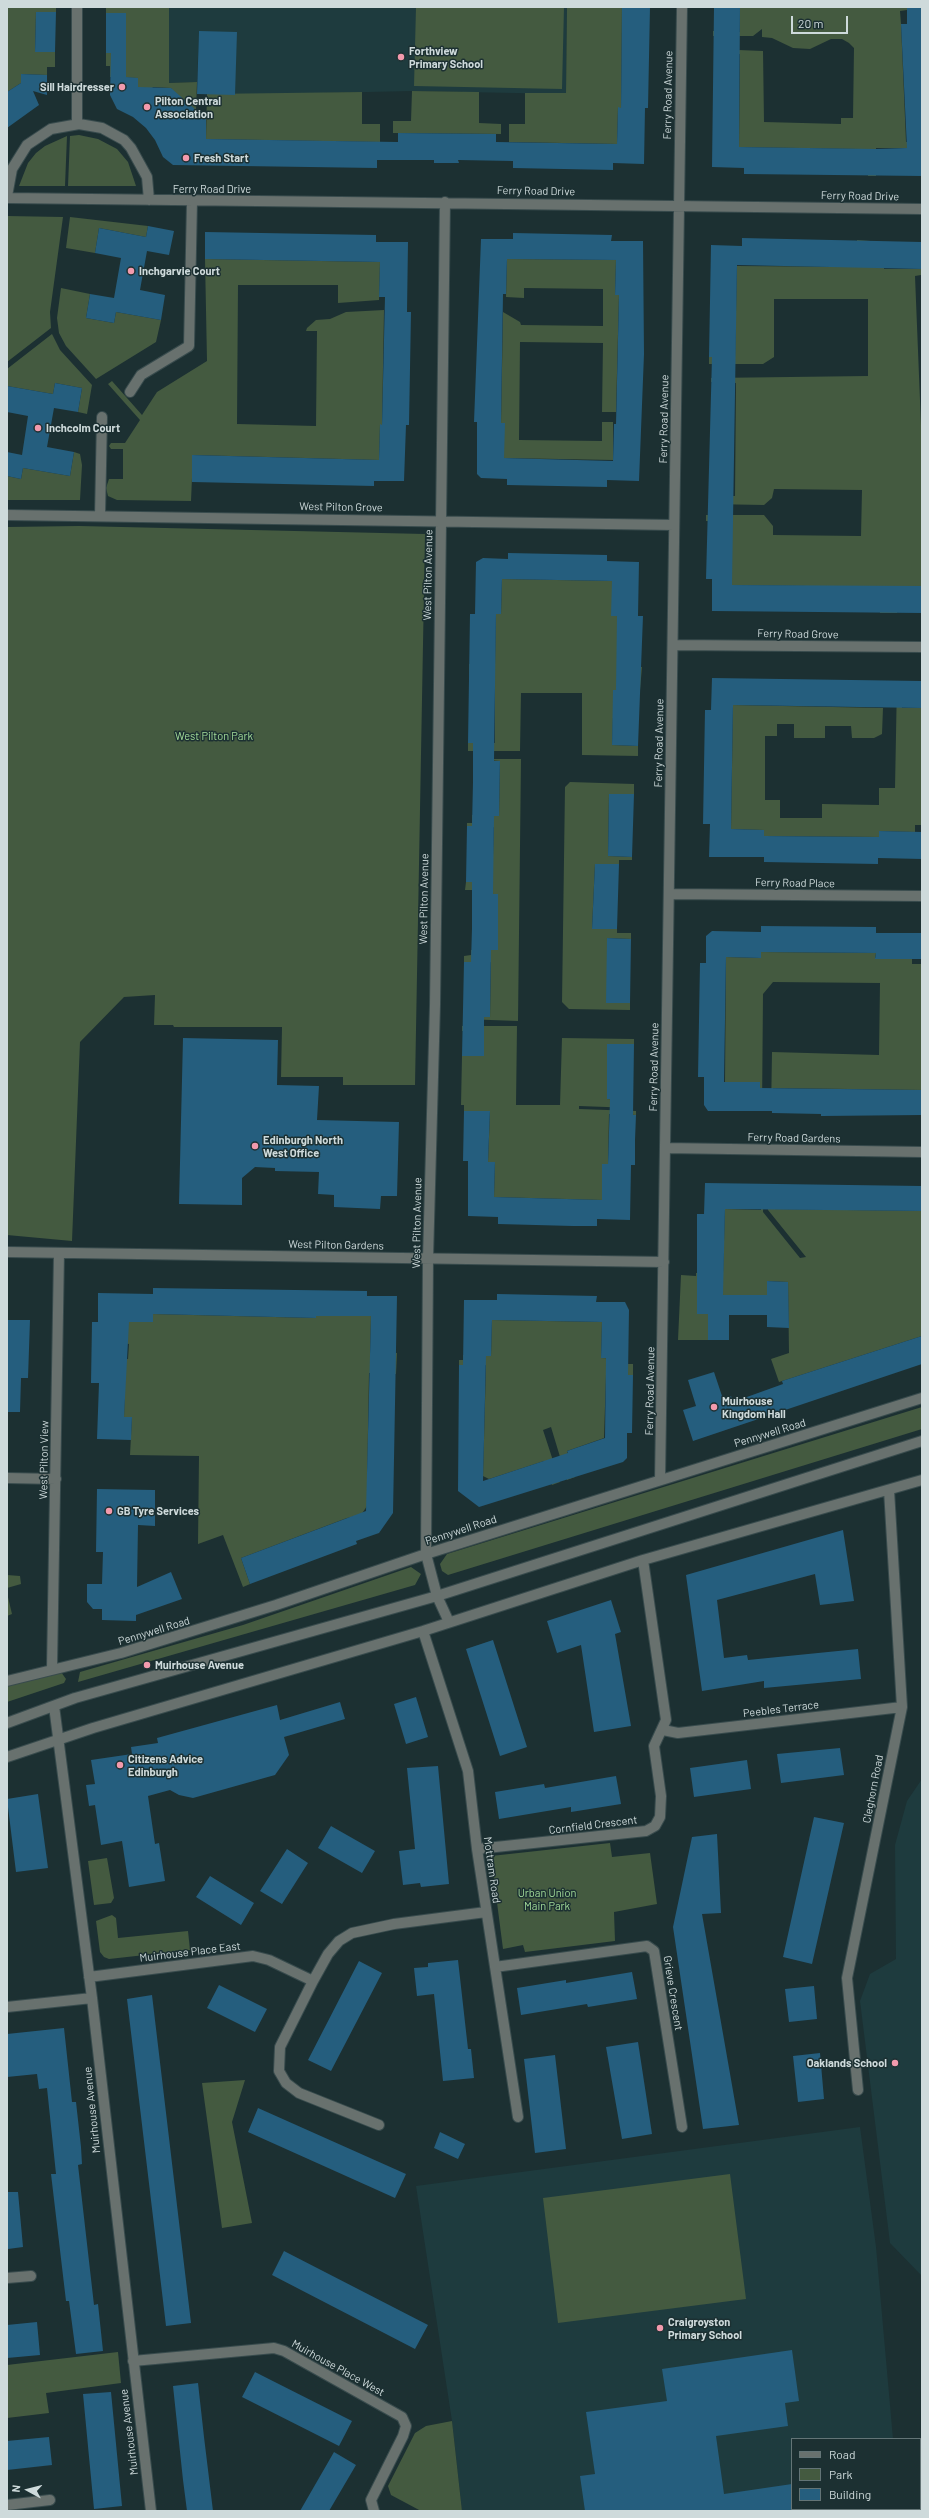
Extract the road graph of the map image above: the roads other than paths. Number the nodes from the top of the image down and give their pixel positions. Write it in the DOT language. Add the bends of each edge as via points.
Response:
graph roads {
  1 [pos="77,7"];
  2 [pos="682,7"];
  3 [pos="77,124"];
  4 [pos="7,197"];
  5 [pos="149,200"];
  6 [pos="192,201"];
  7 [pos="445,202"];
  8 [pos="679,206"];
  9 [pos="922,209"];
  10 [pos="130,392"];
  11 [pos="102,417"];
  12 [pos="7,515"];
  13 [pos="100,516"];
  14 [pos="440,521"];
  15 [pos="674,525"];
  16 [pos="673,645"];
  17 [pos="922,648"];
  18 [pos="668,894"];
  19 [pos="922,896"];
  20 [pos="665,1148"];
  21 [pos="922,1152"];
  22 [pos="7,1252"];
  23 [pos="59,1253"];
  24 [pos="428,1258"];
  25 [pos="664,1262"];
  26 [pos="922,1398"];
  27 [pos="922,1441"];
  28 [pos="7,1478"];
  29 [pos="56,1479"];
  30 [pos="660,1480"];
  31 [pos="922,1480"];
  32 [pos="889,1490"];
  33 [pos="426,1554"];
  34 [pos="644,1560"];
  35 [pos="437,1596"];
  36 [pos="449,1622"];
  37 [pos="423,1631"];
  38 [pos="52,1668"];
  39 [pos="7,1680"];
  40 [pos="54,1706"];
  41 [pos="902,1707"];
  42 [pos="7,1723"];
  43 [pos="663,1730"];
  44 [pos="59,1740"];
  45 [pos="7,1757"];
  46 [pos="477,1849"];
  47 [pos="486,1912"];
  48 [pos="495,1967"];
  49 [pos="89,1977"];
  50 [pos="313,1981"];
  51 [pos="92,1998"];
  52 [pos="7,2007"];
  53 [pos="858,2090"];
  54 [pos="518,2116"];
  55 [pos="379,2124"];
  56 [pos="682,2127"];
  57 [pos="31,2276"];
  58 [pos="7,2278"];
  59 [pos="133,2361"];
  60 [pos="50,2500"];
  61 [pos="11,2507"];
  62 [pos="151,2511"];
  63 [pos="374,2511"];
  1 -- 3 [label="street"];
  2 -- 8 [label="street, Ferry Road Avenue"];
  3 -- 4 [label="street, Ferry Road Drive" via="51,129 27,145 12,169"];
  3 -- 5 [label="street, Ferry Road Drive" via="102,128 124,140 147,177"];
  4 -- 5 [label="street, Ferry Road Drive"];
  5 -- 6 [label="street, Ferry Road Drive"];
  6 -- 7 [label="street, Ferry Road Drive"];
  6 -- 10 [label="street" via="189,346 141,375"];
  7 -- 8 [label="street, Ferry Road Drive"];
  7 -- 14 [label="street, West Pilton Avenue"];
  8 -- 9 [label="street, Ferry Road Drive"];
  8 -- 15 [label="street, Ferry Road Avenue"];
  11 -- 13 [label="street"];
  12 -- 13 [label="street, West Pilton Grove"];
  13 -- 14 [label="street, West Pilton Grove"];
  14 -- 15 [label="street, West Pilton Grove"];
  14 -- 24 [label="street, West Pilton Avenue" via="435,1005"];
  15 -- 16 [label="street, Ferry Road Avenue"];
  16 -- 17 [label="street, Ferry Road Grove"];
  16 -- 18 [label="street, Ferry Road Avenue"];
  18 -- 19 [label="street, Ferry Road Place"];
  18 -- 20 [label="street, Ferry Road Avenue"];
  20 -- 21 [label="street, Ferry Road Gardens"];
  20 -- 25 [label="street, Ferry Road Avenue"];
  22 -- 23 [label="street, West Pilton Gardens"];
  23 -- 24 [label="street, West Pilton Gardens"];
  23 -- 29 [label="street, West Pilton View"];
  24 -- 25 [label="street, West Pilton Gardens"];
  24 -- 33 [label="street, West Pilton Avenue"];
  25 -- 30 [label="street, Ferry Road Avenue"];
  26 -- 30 [label="street, Pennywell Road"];
  27 -- 35 [label="street"];
  28 -- 29 [label="street"];
  29 -- 38 [label="street, West Pilton View"];
  30 -- 33 [label="street, Pennywell Road"];
  31 -- 32 [label="street"];
  32 -- 34 [label="street"];
  32 -- 41 [label="street, Cleghorn Road"];
  33 -- 35 [label="street, West Pilton Avenue"];
  33 -- 38 [label="street, Pennywell Road" via="276,1605 121,1653"];
  34 -- 36 [label="street"];
  34 -- 43 [label="street, Cornfield Crescent" via="666,1720"];
  35 -- 36 [label="street"];
  35 -- 40 [label="street"];
  36 -- 37 [label="street"];
  37 -- 44 [label="street"];
  37 -- 46 [label="street, Mottram Road" via="468,1771"];
  38 -- 39 [label="street, Pennywell Road"];
  40 -- 42 [label="street"];
  40 -- 44 [label="street, Muirhouse Avenue"];
  41 -- 43 [label="street, Peebles Terrace" via="678,1733"];
  41 -- 53 [label="street, Cleghorn Road" via="847,1978"];
  43 -- 46 [label="street, Cornfield Crescent" via="654,1746 662,1807 655,1826 635,1832"];
  44 -- 45 [label="street"];
  44 -- 49 [label="street, Muirhouse Avenue"];
  46 -- 47 [label="street, Mottram Road"];
  47 -- 48 [label="street, Mottram Road"];
  47 -- 50 [label="street" via="394,1924 352,1933 339,1941 328,1954"];
  48 -- 54 [label="street, Mottram Road"];
  48 -- 56 [label="street, Grieve Crescent" via="647,1946 654,1950"];
  49 -- 50 [label="street, Muirhouse Place East" via="253,1956 269,1960"];
  49 -- 51 [label="street, Muirhouse Avenue"];
  50 -- 55 [label="street" via="280,2047 279,2071 286,2083 299,2093"];
  51 -- 52 [label="street"];
  51 -- 59 [label="street, Muirhouse Avenue"];
  57 -- 58 [label="street"];
  59 -- 62 [label="street, Muirhouse Avenue"];
  59 -- 63 [label="street, Muirhouse Place West" via="274,2348 284,2351 402,2417 406,2426 371,2500"];
  60 -- 61 [label="street"];
}
